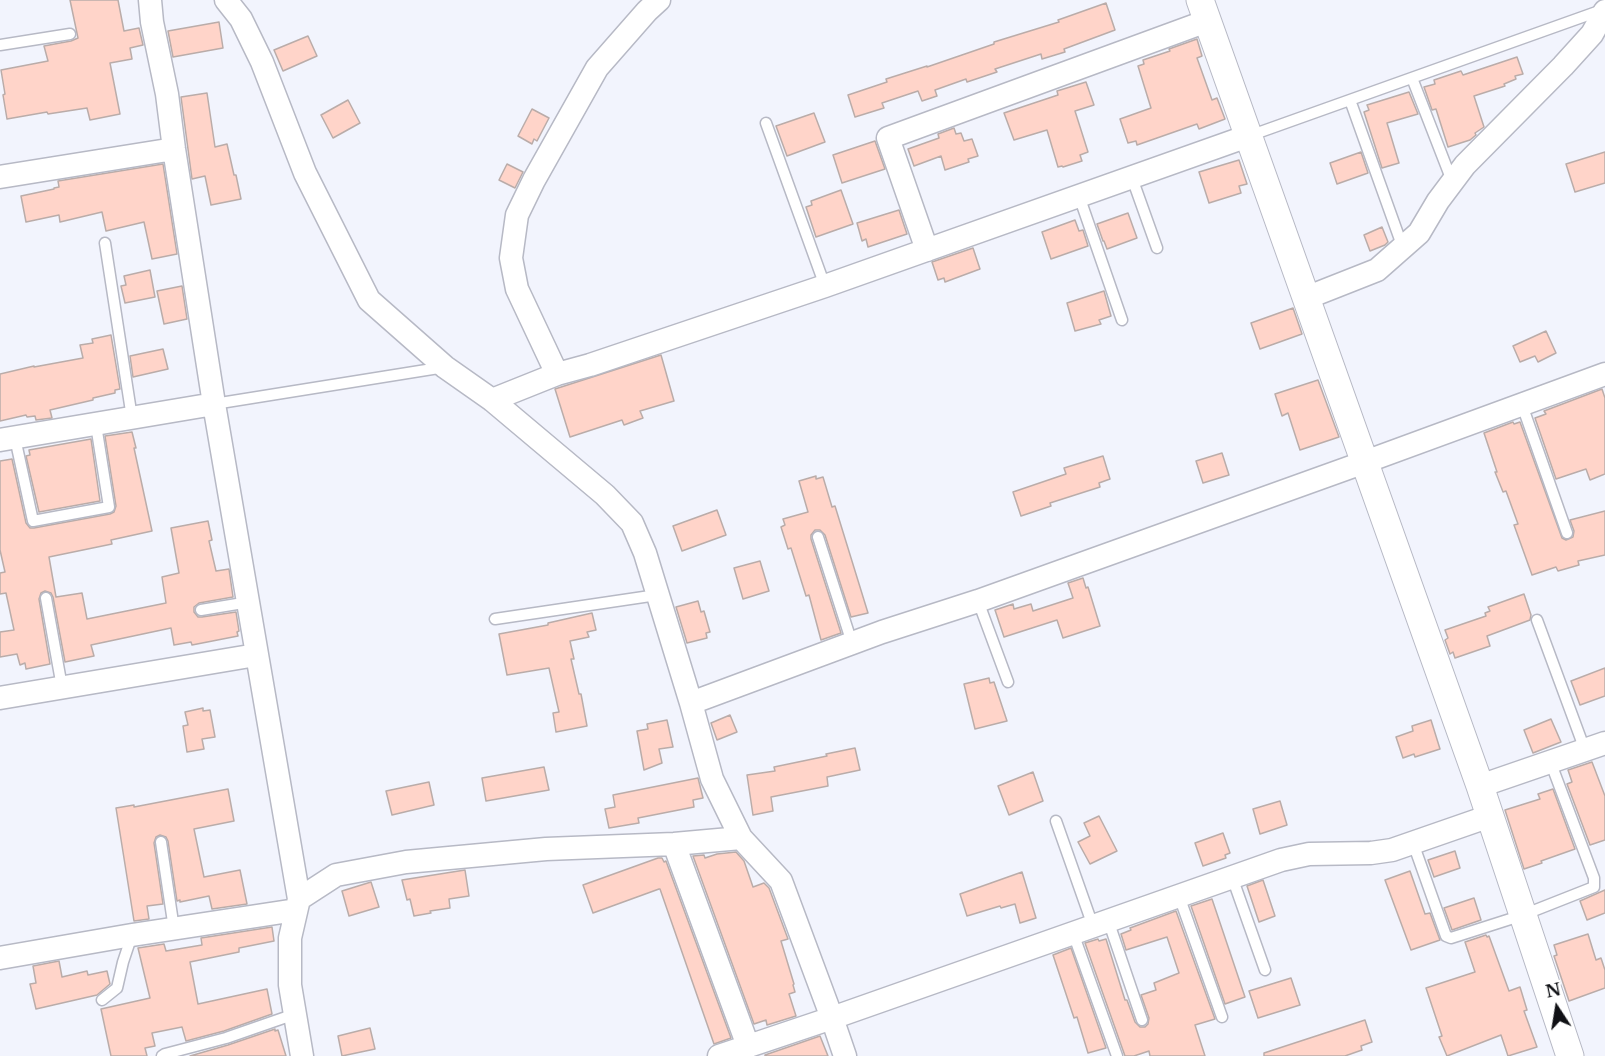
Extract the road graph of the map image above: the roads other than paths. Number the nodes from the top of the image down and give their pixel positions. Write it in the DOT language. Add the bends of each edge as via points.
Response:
graph roads {
  1 [pos="150,0"];
  2 [pos="226,0"];
  3 [pos="659,0"];
  4 [pos="1203,10"];
  5 [pos="1605,10"];
  6 [pos="70,34"];
  7 [pos="0,45"];
  8 [pos="1413,78"];
  9 [pos="1350,100"];
  10 [pos="766,123"];
  11 [pos="1248,136"];
  12 [pos="174,149"];
  13 [pos="0,177"];
  14 [pos="1132,178"];
  15 [pos="1452,182"];
  16 [pos="1079,196"];
  17 [pos="105,243"];
  18 [pos="1157,248"];
  19 [pos="1403,248"];
  20 [pos="927,250"];
  21 [pos="825,286"];
  22 [pos="1306,298"];
  23 [pos="1122,320"];
  24 [pos="445,367"];
  25 [pos="1605,374"];
  26 [pos="557,375"];
  27 [pos="492,400"];
  28 [pos="214,404"];
  29 [pos="1522,405"];
  30 [pos="132,418"];
  31 [pos="96,425"];
  32 [pos="8,439"];
  33 [pos="1365,462"];
  34 [pos="1567,533"];
  35 [pos="818,537"];
  36 [pos="657,595"];
  37 [pos="46,598"];
  38 [pos="978,601"];
  39 [pos="249,602"];
  40 [pos="201,610"];
  41 [pos="495,619"];
  42 [pos="1537,620"];
  43 [pos="852,644"];
  44 [pos="256,655"];
  45 [pos="1008,682"];
  46 [pos="62,687"];
  47 [pos="0,698"];
  48 [pos="691,703"];
  49 [pos="1595,747"];
  50 [pos="1550,761"];
  51 [pos="1480,786"];
  52 [pos="1490,816"];
  53 [pos="1056,821"];
  54 [pos="741,838"];
  55 [pos="161,842"];
  56 [pos="1413,843"];
  57 [pos="674,844"];
  58 [pos="1232,877"];
  59 [pos="1179,896"];
  60 [pos="297,905"];
  61 [pos="1523,915"];
  62 [pos="1092,926"];
  63 [pos="174,929"];
  64 [pos="132,935"];
  65 [pos="0,958"];
  66 [pos="1265,970"];
  67 [pos="102,1000"];
  68 [pos="295,1014"];
  69 [pos="1222,1017"];
  70 [pos="832,1018"];
  71 [pos="1142,1020"];
  72 [pos="748,1046"];
  73 [pos="162,1056"];
  74 [pos="302,1056"];
  75 [pos="719,1056"];
  76 [pos="845,1056"];
  77 [pos="1117,1056"];
  78 [pos="1570,1056"];
  1 -- 12 [label="street"];
  2 -- 24 [label="street" via="262,62 305,173 369,300"];
  3 -- 26 [label="street" via="597,68 517,215 511,258 517,289"];
  4 -- 11 [label="street"];
  4 -- 20 [label="street" via="888,138"];
  5 -- 8 [label="lane"];
  5 -- 15 [label="street" via="1592,34"];
  6 -- 7 [label="lane"];
  8 -- 9 [label="lane"];
  8 -- 15 [label="lane"];
  9 -- 11 [label="lane"];
  9 -- 19 [label="lane"];
  10 -- 21 [label="lane"];
  11 -- 14 [label="street"];
  11 -- 22 [label="street"];
  12 -- 13 [label="street"];
  12 -- 28 [label="street"];
  14 -- 16 [label="street"];
  14 -- 18 [label="lane"];
  15 -- 19 [label="street" via="1419,233"];
  16 -- 20 [label="street"];
  16 -- 23 [label="lane"];
  17 -- 30 [label="lane"];
  19 -- 22 [label="street" via="1377,270"];
  20 -- 21 [label="street"];
  21 -- 26 [label="street"];
  22 -- 33 [label="street"];
  24 -- 27 [label="street"];
  24 -- 28 [label="lane"];
  25 -- 29 [label="street"];
  26 -- 27 [label="street"];
  27 -- 36 [label="street" via="605,495 632,523"];
  28 -- 30 [label="street"];
  28 -- 39 [label="street"];
  29 -- 33 [label="street"];
  29 -- 34 [label="lane"];
  30 -- 31 [label="street"];
  31 -- 32 [label="street"];
  31 -- 32 [label="lane" via="109,507 33,521"];
  33 -- 38 [label="street"];
  33 -- 51 [label="street"];
  35 -- 43 [label="lane"];
  36 -- 41 [label="lane"];
  36 -- 48 [label="street"];
  37 -- 46 [label="lane"];
  38 -- 43 [label="street"];
  38 -- 45 [label="lane"];
  39 -- 40 [label="lane"];
  39 -- 44 [label="street"];
  42 -- 49 [label="lane"];
  43 -- 48 [label="street"];
  44 -- 46 [label="street"];
  44 -- 60 [label="street"];
  46 -- 47 [label="street"];
  48 -- 54 [label="street" via="712,779"];
  49 -- 50 [label="street"];
  50 -- 51 [label="street"];
  50 -- 61 [label="lane" via="1594,887"];
  51 -- 52 [label="street"];
  52 -- 56 [label="street"];
  52 -- 61 [label="street"];
  53 -- 62 [label="lane"];
  54 -- 57 [label="street"];
  54 -- 70 [label="street" via="781,880"];
  55 -- 63 [label="lane"];
  56 -- 58 [label="street" via="1371,853 1309,854"];
  56 -- 61 [label="lane" via="1446,936 1451,938"];
  57 -- 60 [label="street" via="546,849 406,862 336,875"];
  57 -- 72 [label="street"];
  58 -- 59 [label="street"];
  58 -- 66 [label="lane"];
  59 -- 62 [label="street"];
  59 -- 69 [label="lane"];
  60 -- 63 [label="street"];
  60 -- 68 [label="street" via="290,938 290,985"];
  61 -- 78 [label="street"];
  62 -- 70 [label="street"];
  62 -- 71 [label="lane"];
  62 -- 77 [label="lane"];
  63 -- 64 [label="street"];
  64 -- 65 [label="street"];
  64 -- 67 [label="lane" via="117,988"];
  68 -- 73 [label="lane"];
  68 -- 74 [label="street"];
  70 -- 72 [label="street"];
  70 -- 76 [label="street"];
  72 -- 75 [label="street"];
}
